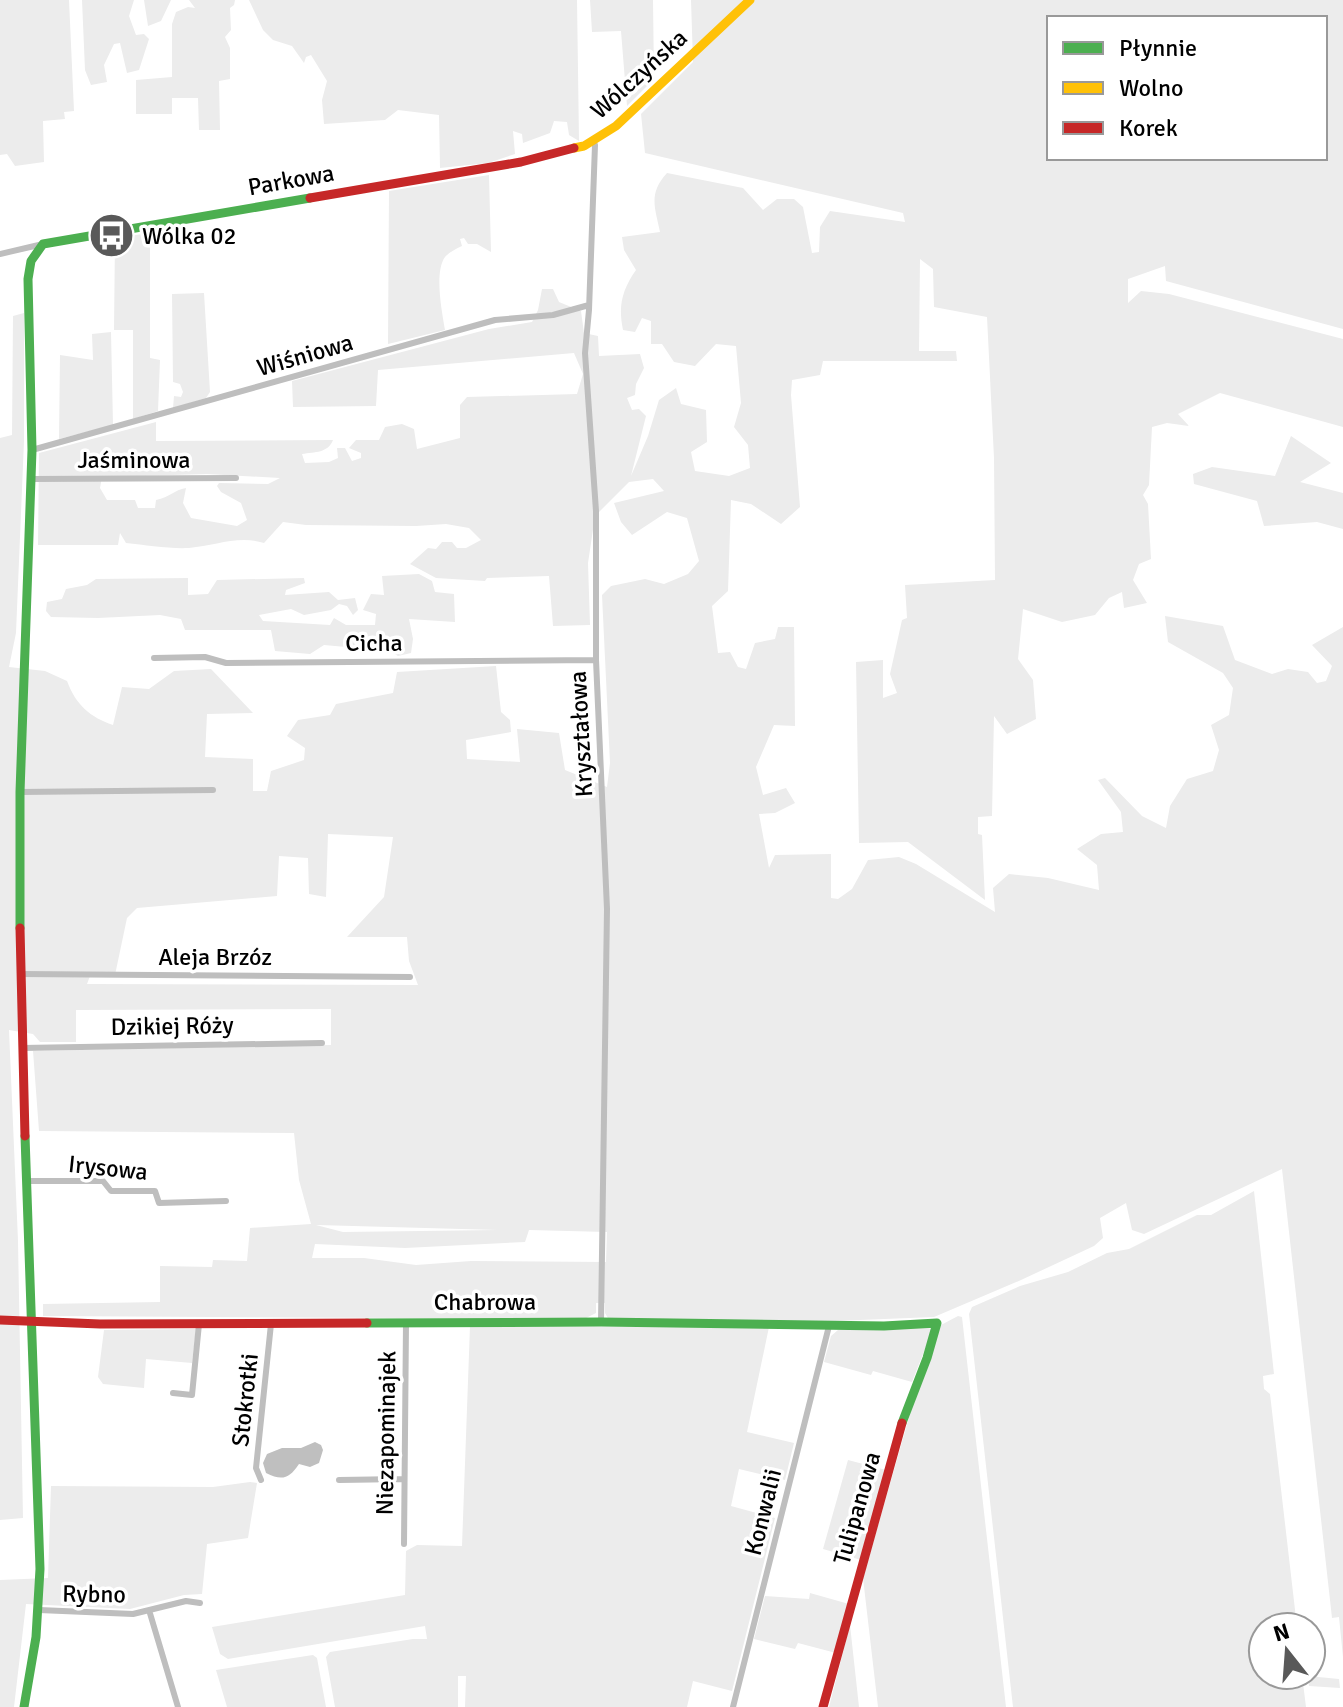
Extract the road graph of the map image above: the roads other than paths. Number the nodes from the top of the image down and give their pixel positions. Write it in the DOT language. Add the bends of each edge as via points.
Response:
graph roads {
  1 [pos="750,0"];
  2 [pos="592,144"];
  3 [pos="43,244"];
  4 [pos="0,254"];
  5 [pos="589,305"];
  6 [pos="32,450"];
  7 [pos="236,478"];
  8 [pos="32,479"];
  9 [pos="154,658"];
  10 [pos="596,660"];
  11 [pos="213,790"];
  12 [pos="20,792"];
  13 [pos="20,974"];
  14 [pos="410,977"];
  15 [pos="322,1043"];
  16 [pos="22,1048"];
  17 [pos="27,1181"];
  18 [pos="226,1201"];
  19 [pos="0,1320"];
  20 [pos="601,1322"];
  21 [pos="33,1323"];
  22 [pos="406,1323"];
  23 [pos="937,1323"];
  24 [pos="199,1324"];
  25 [pos="271,1324"];
  26 [pos="829,1326"];
  27 [pos="173,1393"];
  28 [pos="403,1479"];
  29 [pos="261,1480"];
  30 [pos="339,1480"];
  31 [pos="404,1544"];
  32 [pos="200,1603"];
  33 [pos="39,1610"];
  34 [pos="149,1610"];
  35 [pos="24,1707"];
  36 [pos="178,1707"];
  37 [pos="733,1707"];
  38 [pos="823,1707"];
  1 -- 2 [label="street, Wólczyńska"];
  2 -- 3 [label="street, Parkowa" via="521,162"];
  2 -- 5 [label="street, Kryształowa"];
  3 -- 4 [label="street, Parkowa"];
  3 -- 6 [label="street" via="31,261 28,279"];
  5 -- 6 [label="street, Wiśniowa" via="553,315 495,320"];
  5 -- 10 [label="street, Kryształowa" via="585,353 596,511"];
  6 -- 8 [label="street"];
  7 -- 8 [label="street, Jaśminowa"];
  8 -- 12 [label="street"];
  9 -- 10 [label="street, Cicha" via="205,657 226,663"];
  10 -- 20 [label="street, Kryształowa" via="607,909"];
  11 -- 12 [label="street"];
  12 -- 13 [label="street"];
  13 -- 14 [label="street, Aleja Brzóz"];
  13 -- 16 [label="street"];
  15 -- 16 [label="street, Dzikiej Róży"];
  16 -- 17 [label="street"];
  17 -- 18 [label="street, Irysowa" via="103,1181 111,1191 155,1191 159,1203"];
  17 -- 21 [label="street"];
  19 -- 21 [label="street, Chabrowa"];
  20 -- 22 [label="street, Chabrowa"];
  20 -- 26 [label="street, Chabrowa"];
  21 -- 24 [label="street, Chabrowa"];
  21 -- 33 [label="street"];
  22 -- 25 [label="street, Chabrowa"];
  22 -- 28 [label="street, Niezapominajek"];
  23 -- 26 [label="street, Chabrowa"];
  23 -- 38 [label="street, Tulipanowa" via="907,1404"];
  24 -- 25 [label="street, Chabrowa"];
  24 -- 27 [label="street" via="192,1395"];
  25 -- 29 [label="street, Stokrotki" via="256,1468"];
  26 -- 37 [label="street, Konwalii"];
  28 -- 30 [label="street"];
  28 -- 31 [label="street, Niezapominajek"];
  32 -- 34 [label="street, Rybno"];
  33 -- 34 [label="street, Rybno"];
  33 -- 35 [label="street"];
  34 -- 36 [label="street, Rybno"];
}
